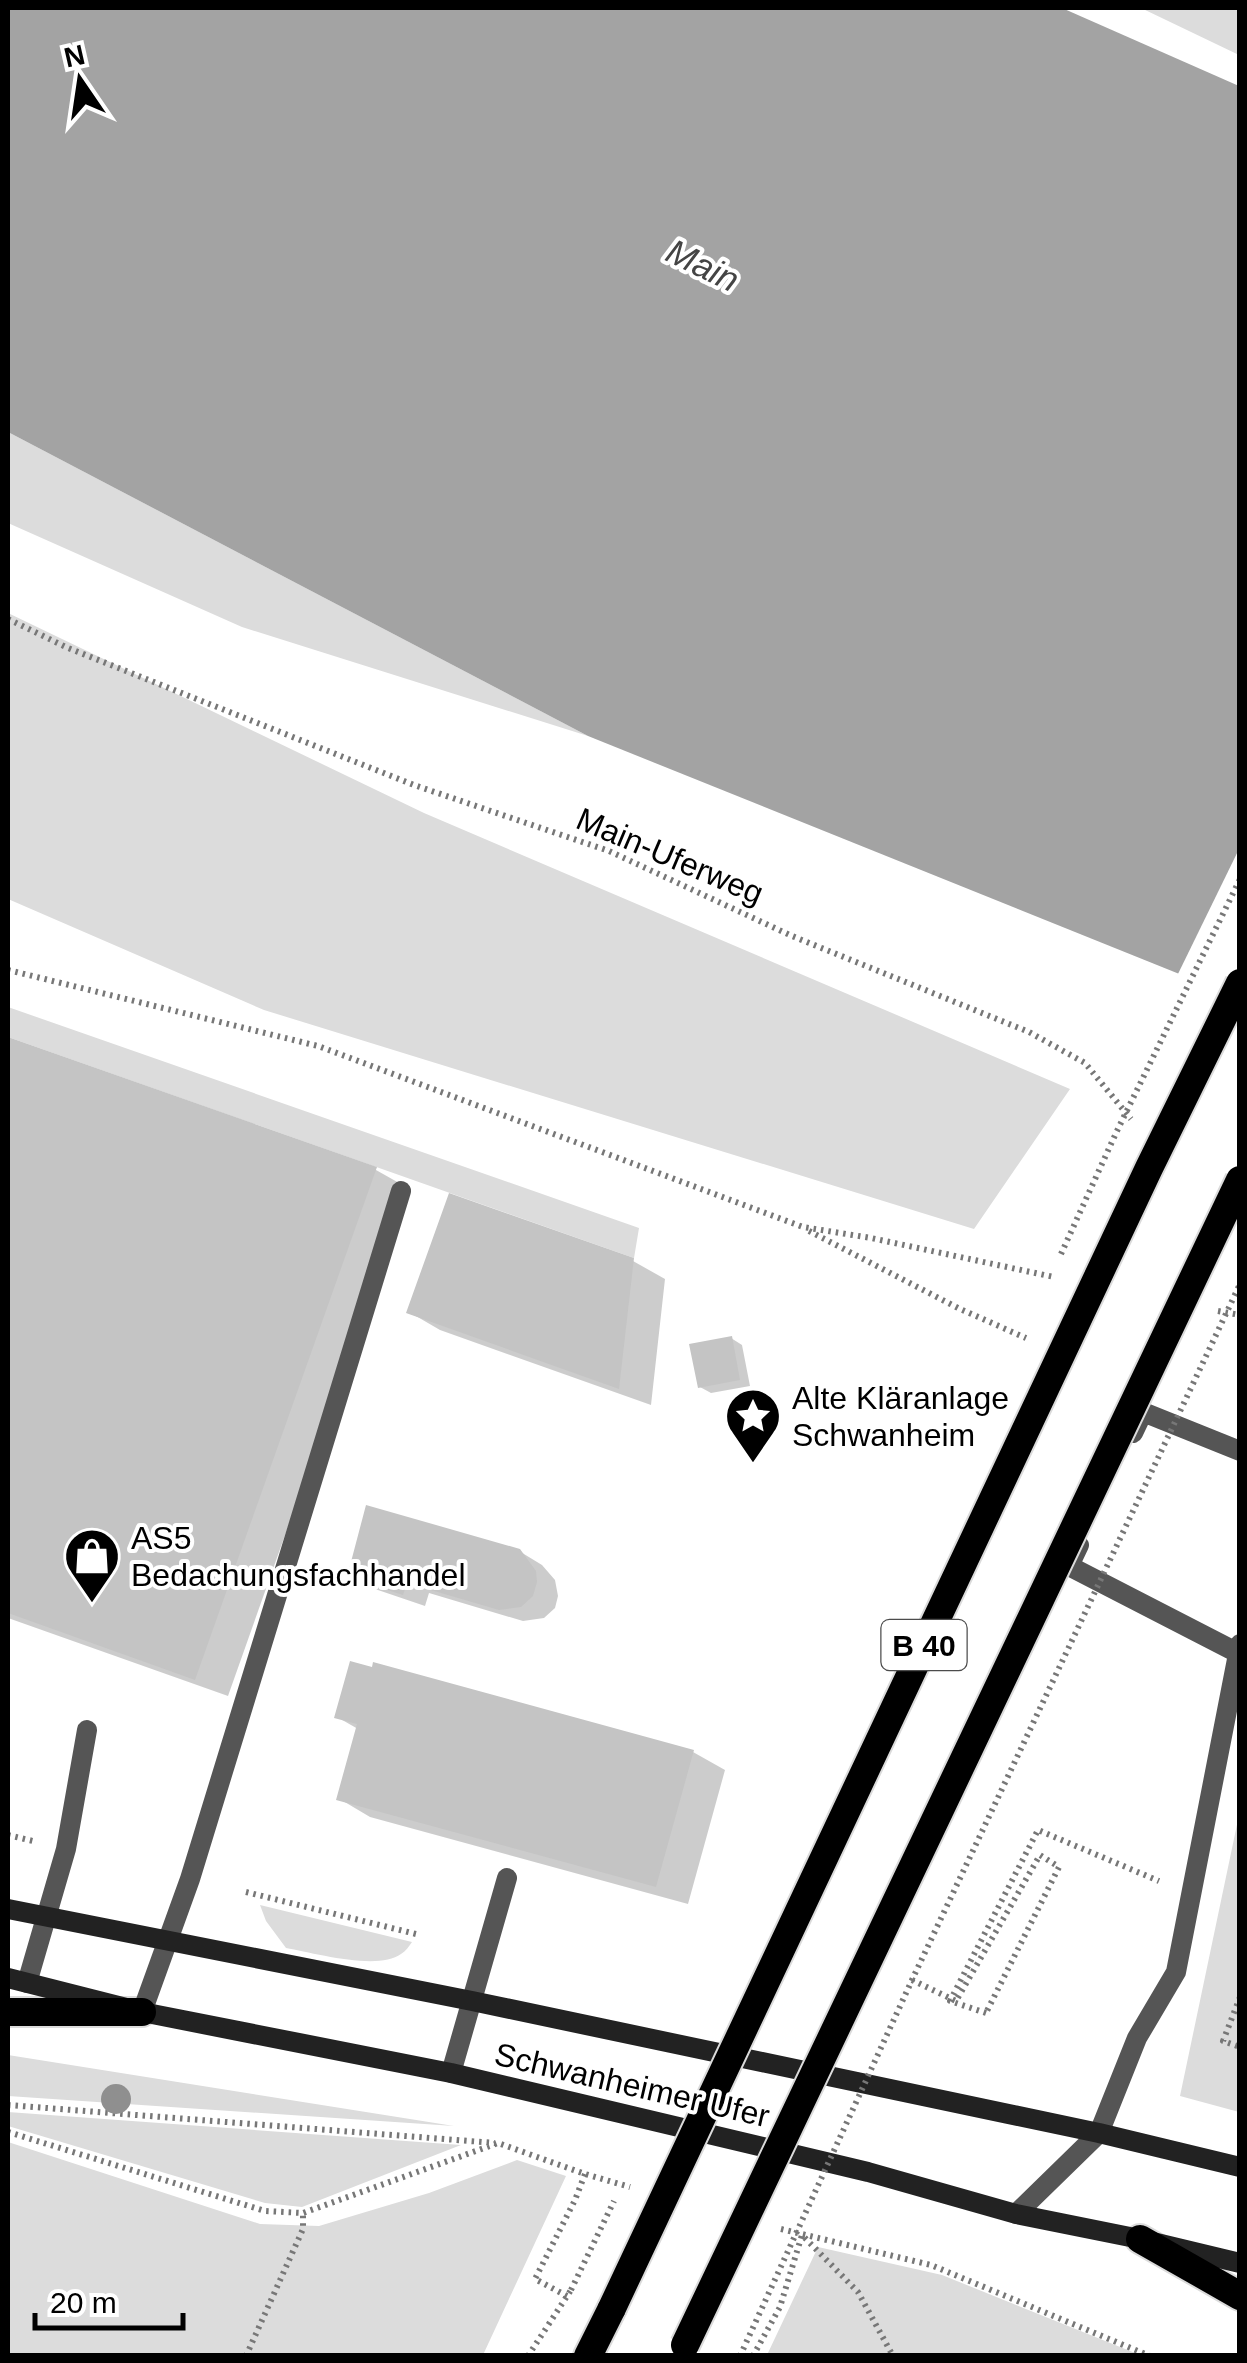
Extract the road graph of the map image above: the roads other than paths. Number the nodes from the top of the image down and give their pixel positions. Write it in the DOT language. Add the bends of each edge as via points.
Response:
graph roads {
  1 [pos="1240,983"];
  2 [pos="1240,1180"];
  3 [pos="402,1191"];
  4 [pos="1240,1451"];
  5 [pos="1239,1649"];
  6 [pos="86,1730"];
  7 [pos="506,1878"];
  8 [pos="8,1908"];
  9 [pos="46,1917"];
  10 [pos="167,1941"];
  11 [pos="17,1980"];
  12 [pos="472,2001"];
  13 [pos="8,2012"];
  14 [pos="142,2012"];
  15 [pos="450,2074"];
  16 [pos="1099,2134"];
  17 [pos="1240,2167"];
  18 [pos="1016,2214"];
  19 [pos="1140,2239"];
  20 [pos="1240,2263"];
  21 [pos="1240,2296"];
  22 [pos="682,2350"];
  23 [pos="588,2356"];
  1 -- 23 [label="highway, B 40, bridge"];
  2 -- 22 [label="highway, B 40, bridge"];
  3 -- 10 [label="lane"];
  4 -- 5 [label="lane" via="1143,1412 1069,1566"];
  5 -- 16 [label="lane" via="1176,1972 1137,2038"];
  6 -- 9 [label="lane" via="66,1849"];
  7 -- 12 [label="lane"];
  8 -- 9 [label="main road, Schwanheimer Ufer"];
  9 -- 10 [label="main road, Schwanheimer Ufer"];
  9 -- 11 [label="lane"];
  10 -- 12 [label="main road, Schwanheimer Ufer"];
  10 -- 14 [label="lane"];
  11 -- 14 [label="main road, Schwanheimer Ufer"];
  12 -- 15 [label="lane"];
  12 -- 16 [label="main road, Schwanheimer Ufer"];
  13 -- 14 [label="highway"];
  14 -- 15 [label="main road, Schwanheimer Ufer"];
  15 -- 18 [label="main road, Schwanheimer Ufer" via="868,2172"];
  16 -- 17 [label="main road, Schwanheimer Ufer"];
  16 -- 18 [label="lane"];
  18 -- 19 [label="main road, Schwanheimer Ufer"];
  19 -- 20 [label="main road, Schwanheimer Ufer"];
  19 -- 21 [label="highway"];
}
